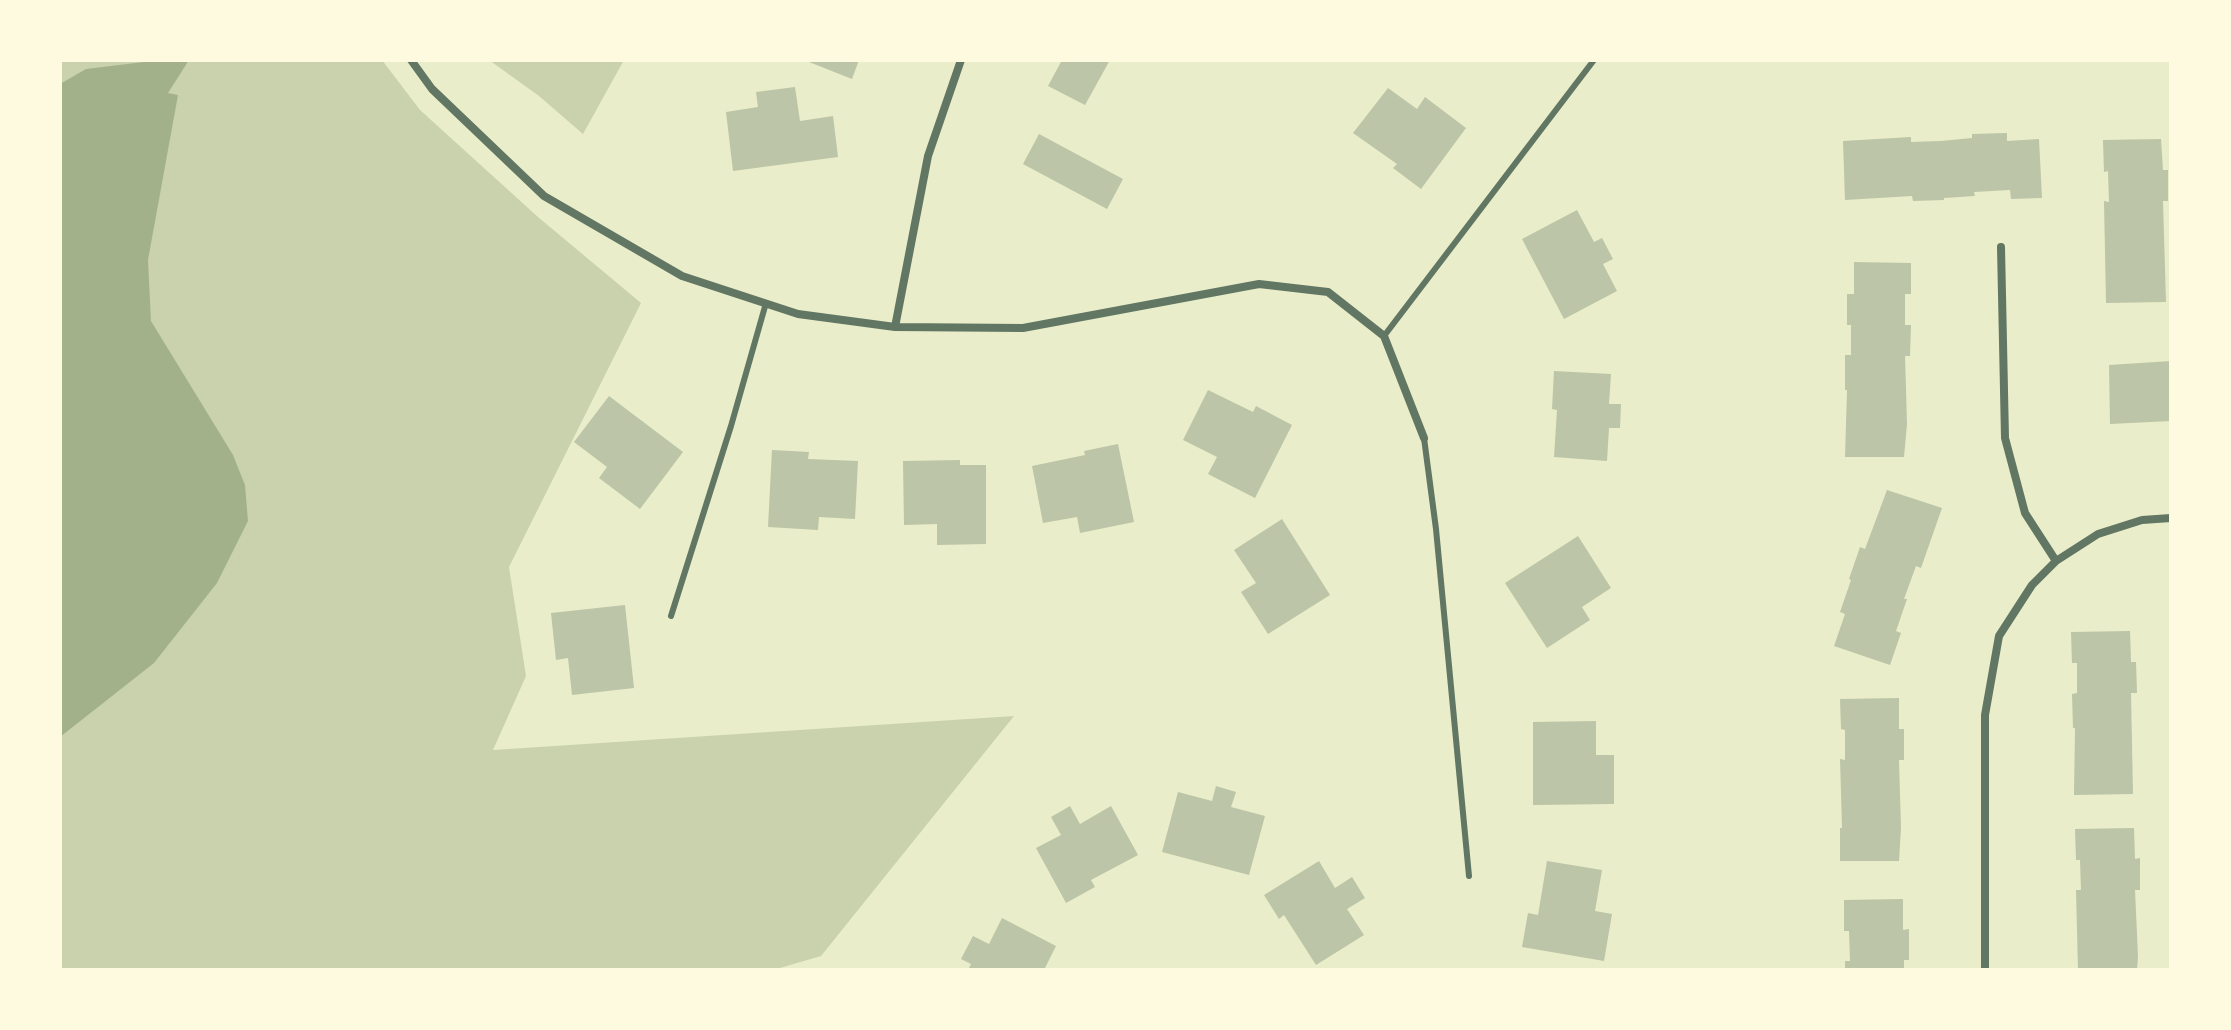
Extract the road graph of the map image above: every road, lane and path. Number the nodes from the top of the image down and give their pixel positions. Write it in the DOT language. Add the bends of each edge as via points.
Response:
graph roads {
  1 [pos="411,60"];
  2 [pos="961,60"];
  3 [pos="1594,60"];
  4 [pos="2001,247"];
  5 [pos="766,303"];
  6 [pos="895,327"];
  7 [pos="1384,336"];
  8 [pos="1424,438"];
  9 [pos="2171,518"];
  10 [pos="2056,561"];
  11 [pos="671,616"];
  12 [pos="1469,876"];
  13 [pos="1985,970"];
  1 -- 5 [label="street" via="432,89 544,196 682,276"];
  2 -- 6 [label="street" via="928,156"];
  3 -- 7 [label="lane"];
  4 -- 10 [label="street" via="2005,438 2025,513"];
  5 -- 6 [label="street" via="798,314"];
  5 -- 11 [label="lane"];
  6 -- 7 [label="street" via="1023,328 1259,284 1328,292"];
  7 -- 8 [label="street"];
  8 -- 12 [label="lane"];
  9 -- 10 [label="street" via="2142,520 2098,534"];
  10 -- 13 [label="street" via="2032,585 1999,636 1985,715"];
}
